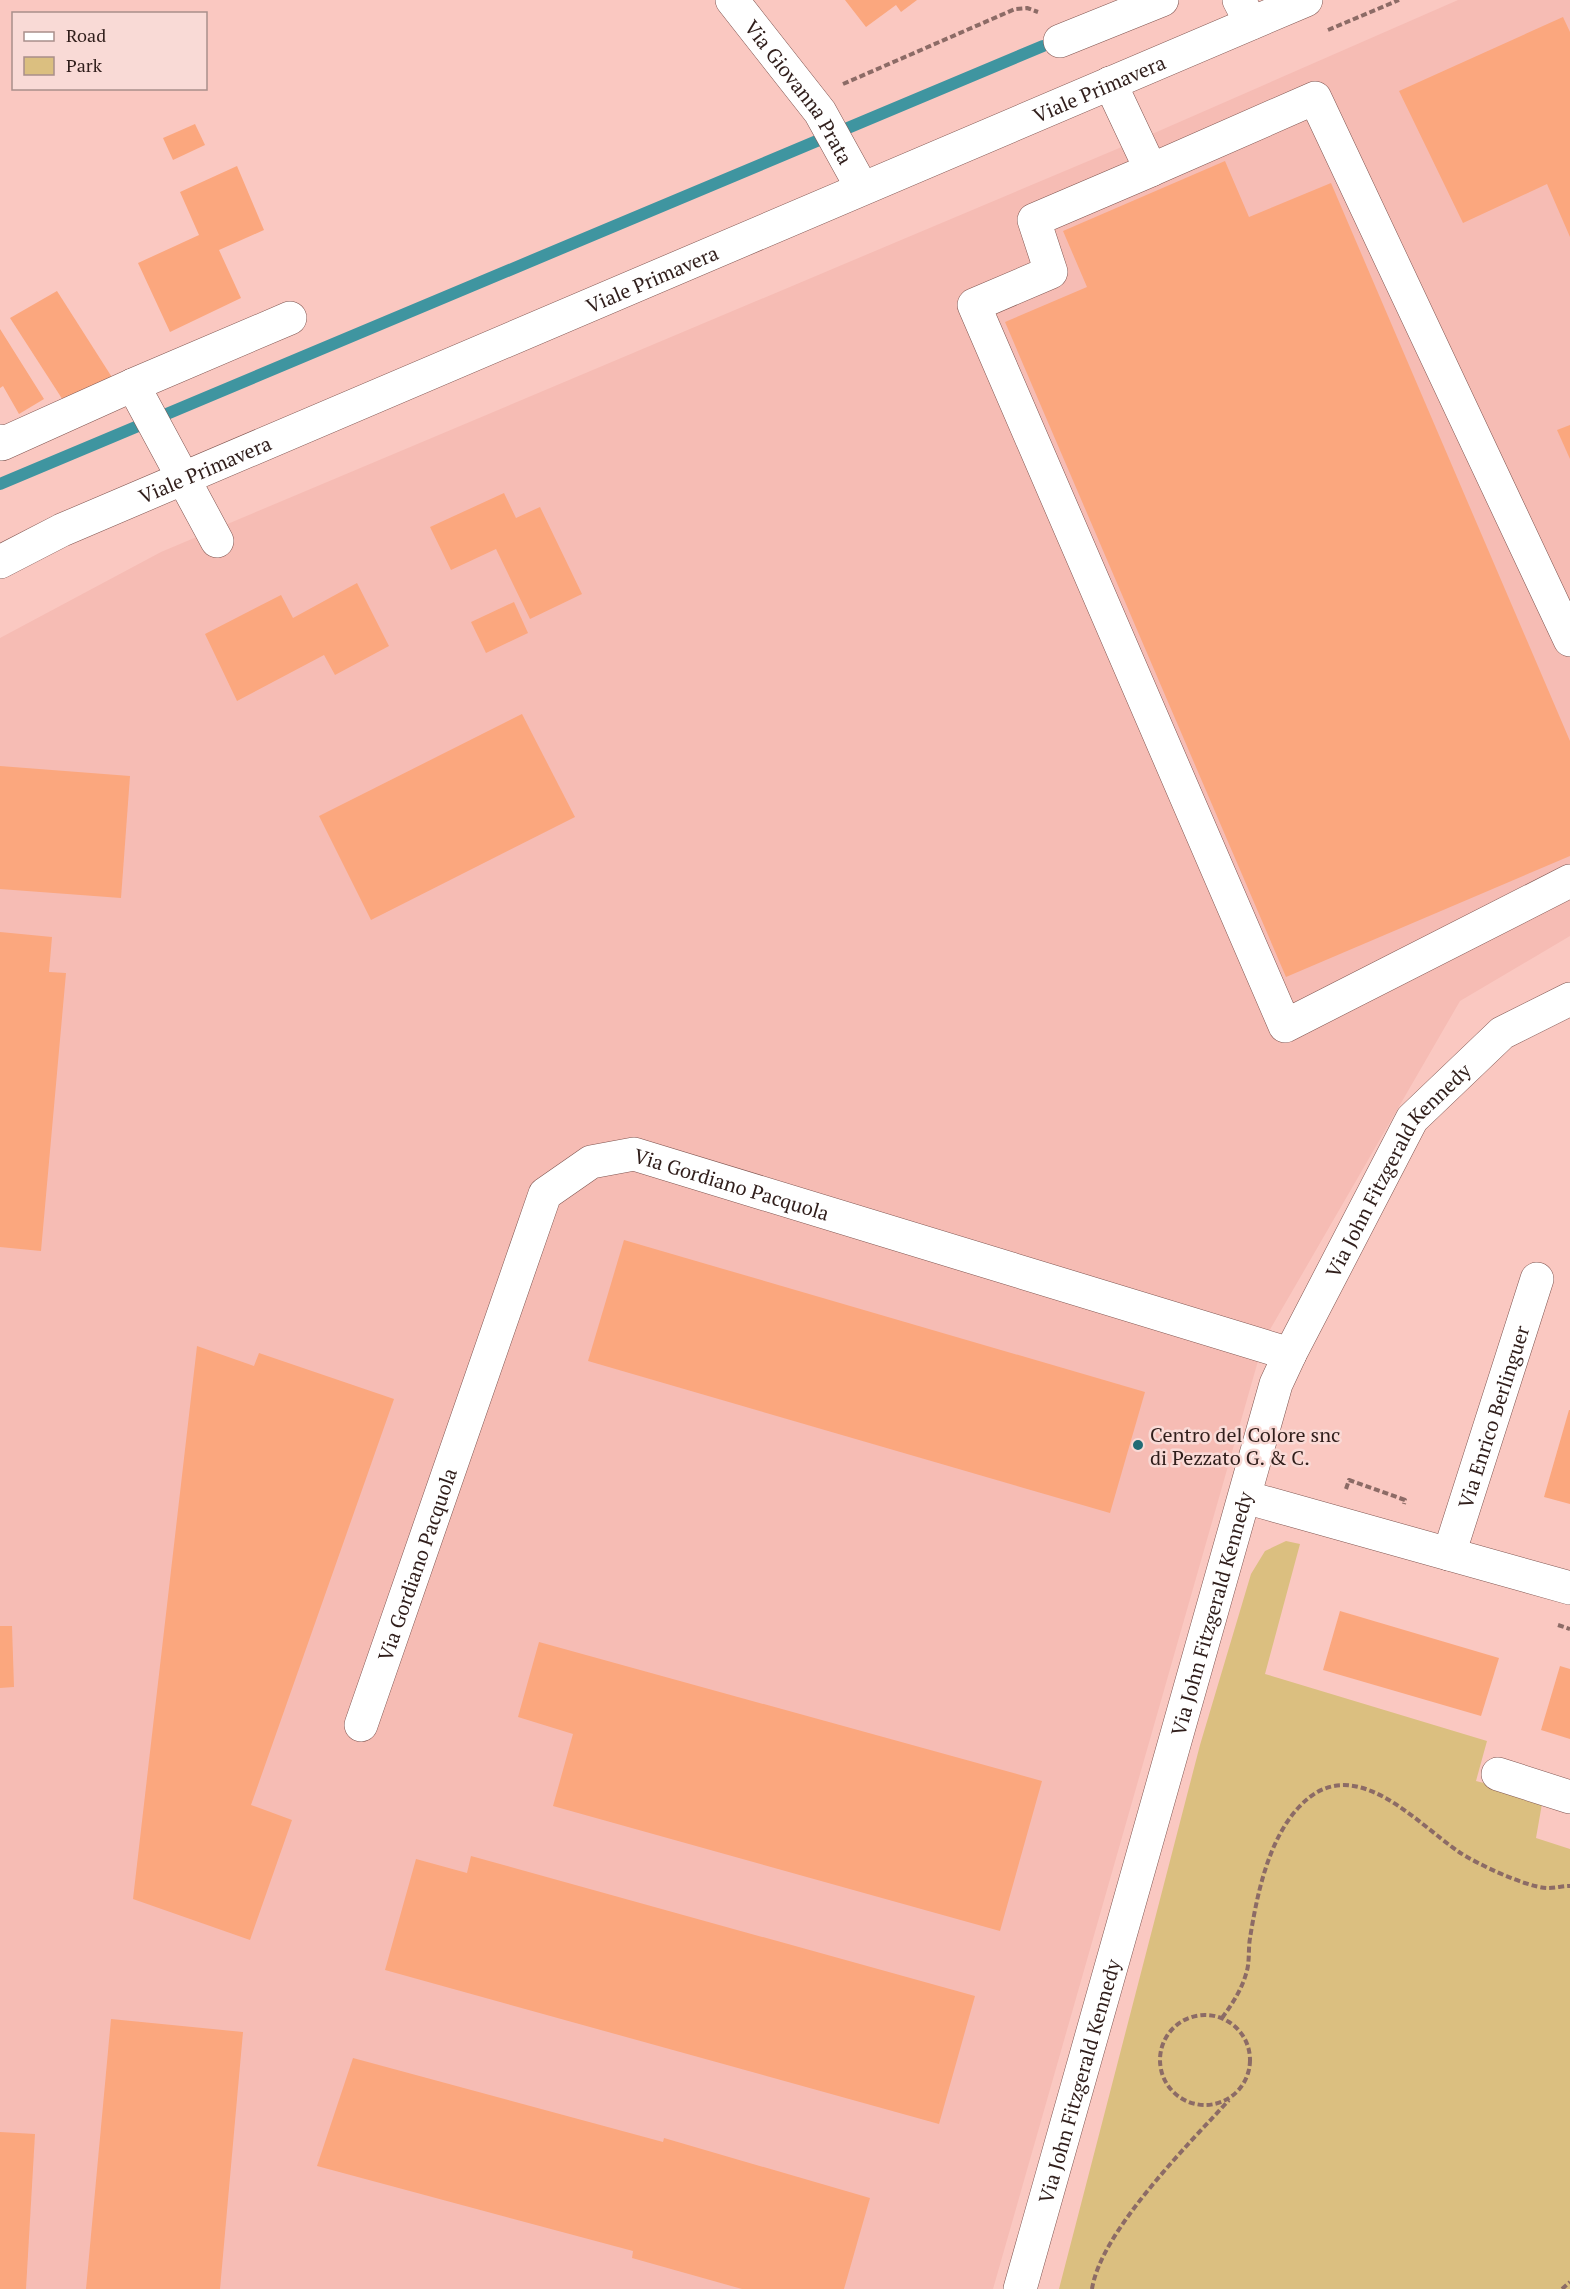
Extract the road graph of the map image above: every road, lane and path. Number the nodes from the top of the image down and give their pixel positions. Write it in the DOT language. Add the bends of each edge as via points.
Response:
graph roads {
  1 [pos="732,0"];
  2 [pos="1162,0"];
  3 [pos="1306,0"];
  4 [pos="1245,12"];
  5 [pos="1060,41"];
  6 [pos="1110,83"];
  7 [pos="817,108"];
  8 [pos="1151,170"];
  9 [pos="856,178"];
  10 [pos="290,318"];
  11 [pos="136,391"];
  12 [pos="0,441"];
  13 [pos="177,467"];
  14 [pos="218,541"];
  15 [pos="0,562"];
  16 [pos="1570,640"];
  17 [pos="1570,881"];
  18 [pos="1570,999"];
  19 [pos="1537,1279"];
  20 [pos="1290,1354"];
  21 [pos="1245,1497"];
  22 [pos="1343,1498"];
  23 [pos="1403,1508"];
  24 [pos="1449,1554"];
  25 [pos="1570,1588"];
  26 [pos="1547,1622"];
  27 [pos="1570,1629"];
  28 [pos="361,1725"];
  29 [pos="1498,1774"];
  30 [pos="1570,1797"];
  31 [pos="1570,1886"];
  32 [pos="1222,2018"];
  33 [pos="1240,2088"];
  34 [pos="1570,2282"];
  35 [pos="1020,2289"];
  36 [pos="1092,2289"];
  37 [pos="1562,2289"];
  1 -- 7 [label="street, Via Giovanna Prata"];
  2 -- 5 [label="street"];
  3 -- 4 [label="street, Viale Primavera"];
  4 -- 6 [label="street, Viale Primavera"];
  5 -- 7 [label="path" via="1040,13 1015,9 838,86"];
  6 -- 8 [label="street"];
  6 -- 9 [label="street, Viale Primavera"];
  7 -- 9 [label="street, Via Giovanna Prata"];
  8 -- 16 [label="street" via="1315,98"];
  8 -- 17 [label="street" via="1034,220 1051,272 974,304 1285,1026"];
  9 -- 13 [label="street, Viale Primavera"];
  10 -- 11 [label="street"];
  11 -- 12 [label="street" via="2,444"];
  11 -- 13 [label="street"];
  13 -- 14 [label="street"];
  13 -- 15 [label="street, Viale Primavera"];
  18 -- 20 [label="street, Via John Fitzgerald Kennedy" via="1503,1033 1412,1119"];
  19 -- 24 [label="street, Via Enrico Berlinguer"];
  20 -- 21 [label="street, Via John Fitzgerald Kennedy" via="1276,1384"];
  20 -- 28 [label="street, Via Gordiano Pacquola" via="634,1154 591,1162 545,1194"];
  21 -- 24 [label="street"];
  21 -- 35 [label="street, Via John Fitzgerald Kennedy"];
  22 -- 23 [label="path" via="1348,1480 1405,1500"];
  24 -- 25 [label="street"];
  26 -- 27 [label="path"];
  29 -- 30 [label="street"];
  31 -- 32 [label="path" via="1546,1888 1507,1876 1460,1852 1421,1820 1384,1797 1354,1784 1325,1788 1298,1808 1268,1859 1256,1902 1247,1972 1237,1997"];
  32 -- 33 [label="path" via="1241,2033 1249,2051 1249,2068"];
  32 -- 33 [label="path" via="1197,2015 1177,2025 1162,2046 1161,2072 1175,2094 1199,2105 1225,2100"];
  33 -- 36 [label="path" via="1164,2172 1120,2228 1101,2261"];
  34 -- 37 [label="path"];
}
